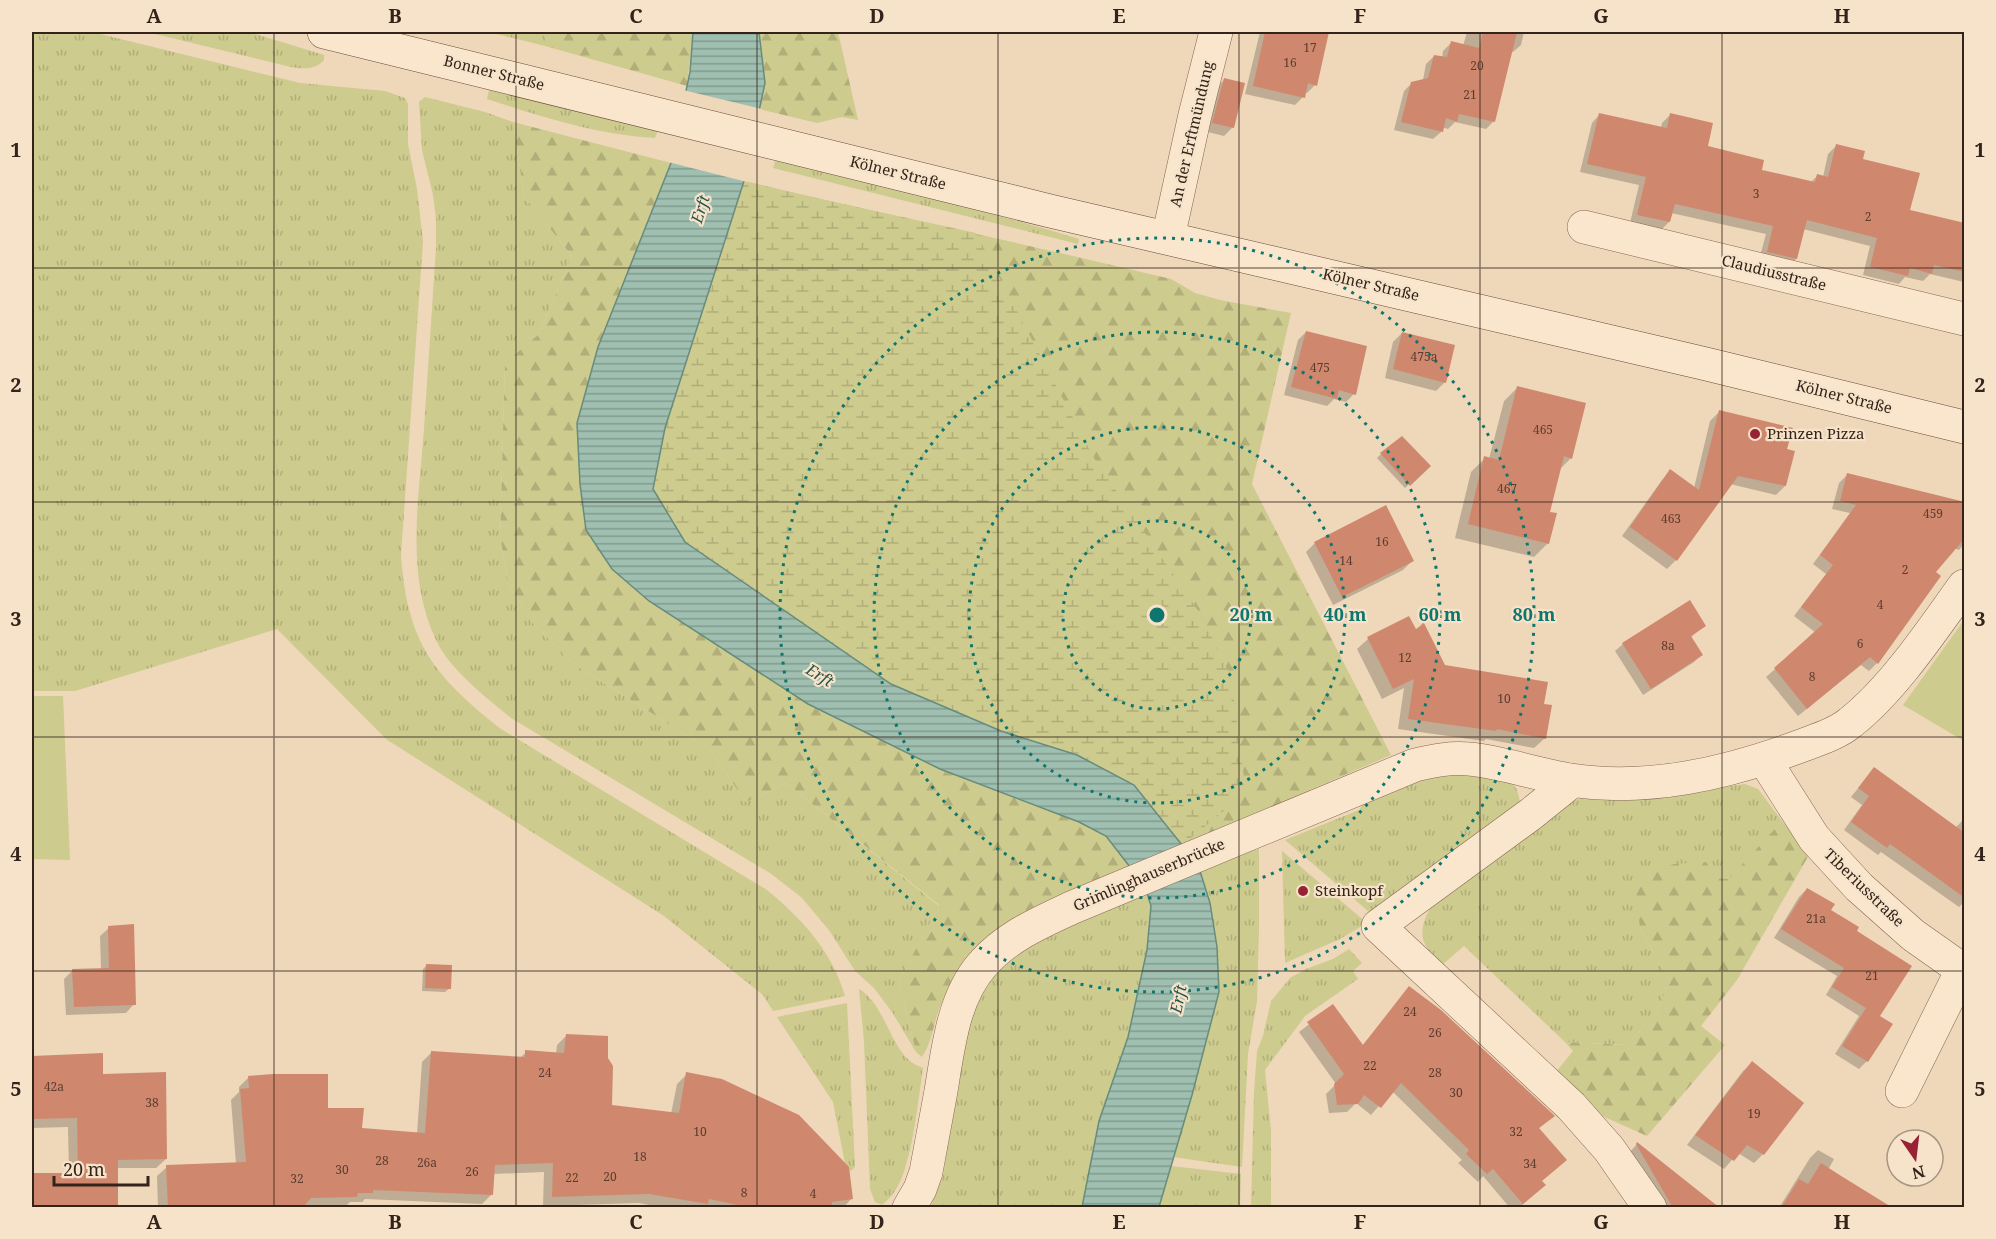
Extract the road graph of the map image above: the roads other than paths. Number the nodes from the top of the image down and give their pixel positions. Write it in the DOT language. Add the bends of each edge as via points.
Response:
graph roads {
  1 [pos="324,32"];
  2 [pos="1216,32"];
  3 [pos="777,144"];
  4 [pos="1584,227"];
  5 [pos="1168,237"];
  6 [pos="1965,319"];
  7 [pos="1965,427"];
  8 [pos="1965,586"];
  9 [pos="1764,759"];
  10 [pos="1572,781"];
  11 [pos="1963,971"];
  12 [pos="1902,1091"];
  13 [pos="909,1208"];
  14 [pos="1650,1208"];
  1 -- 3 [label="street, Bonner Straße"];
  2 -- 5 [label="street, An der Erftmündung"];
  3 -- 5 [label="street, Kölner Straße"];
  4 -- 6 [label="street, Claudiusstraße"];
  5 -- 7 [label="street, Kölner Straße"];
  8 -- 9 [label="street, Grimlinghauserbrücke" via="1871,705 1849,724"];
  9 -- 10 [label="street, Grimlinghauserbrücke" via="1666,781"];
  9 -- 11 [label="street, Tiberiusstraße" via="1814,838 1859,887 1913,935"];
  10 -- 13 [label="street, Grimlinghauserbrücke" via="1469,759 1415,765 1071,908 1004,943 981,965 965,993 954,1024 926,1172"];
  10 -- 14 [label="street" via="1378,926 1571,1106 1609,1149"];
  11 -- 12 [label="street, Tiberiusstraße"];
}
